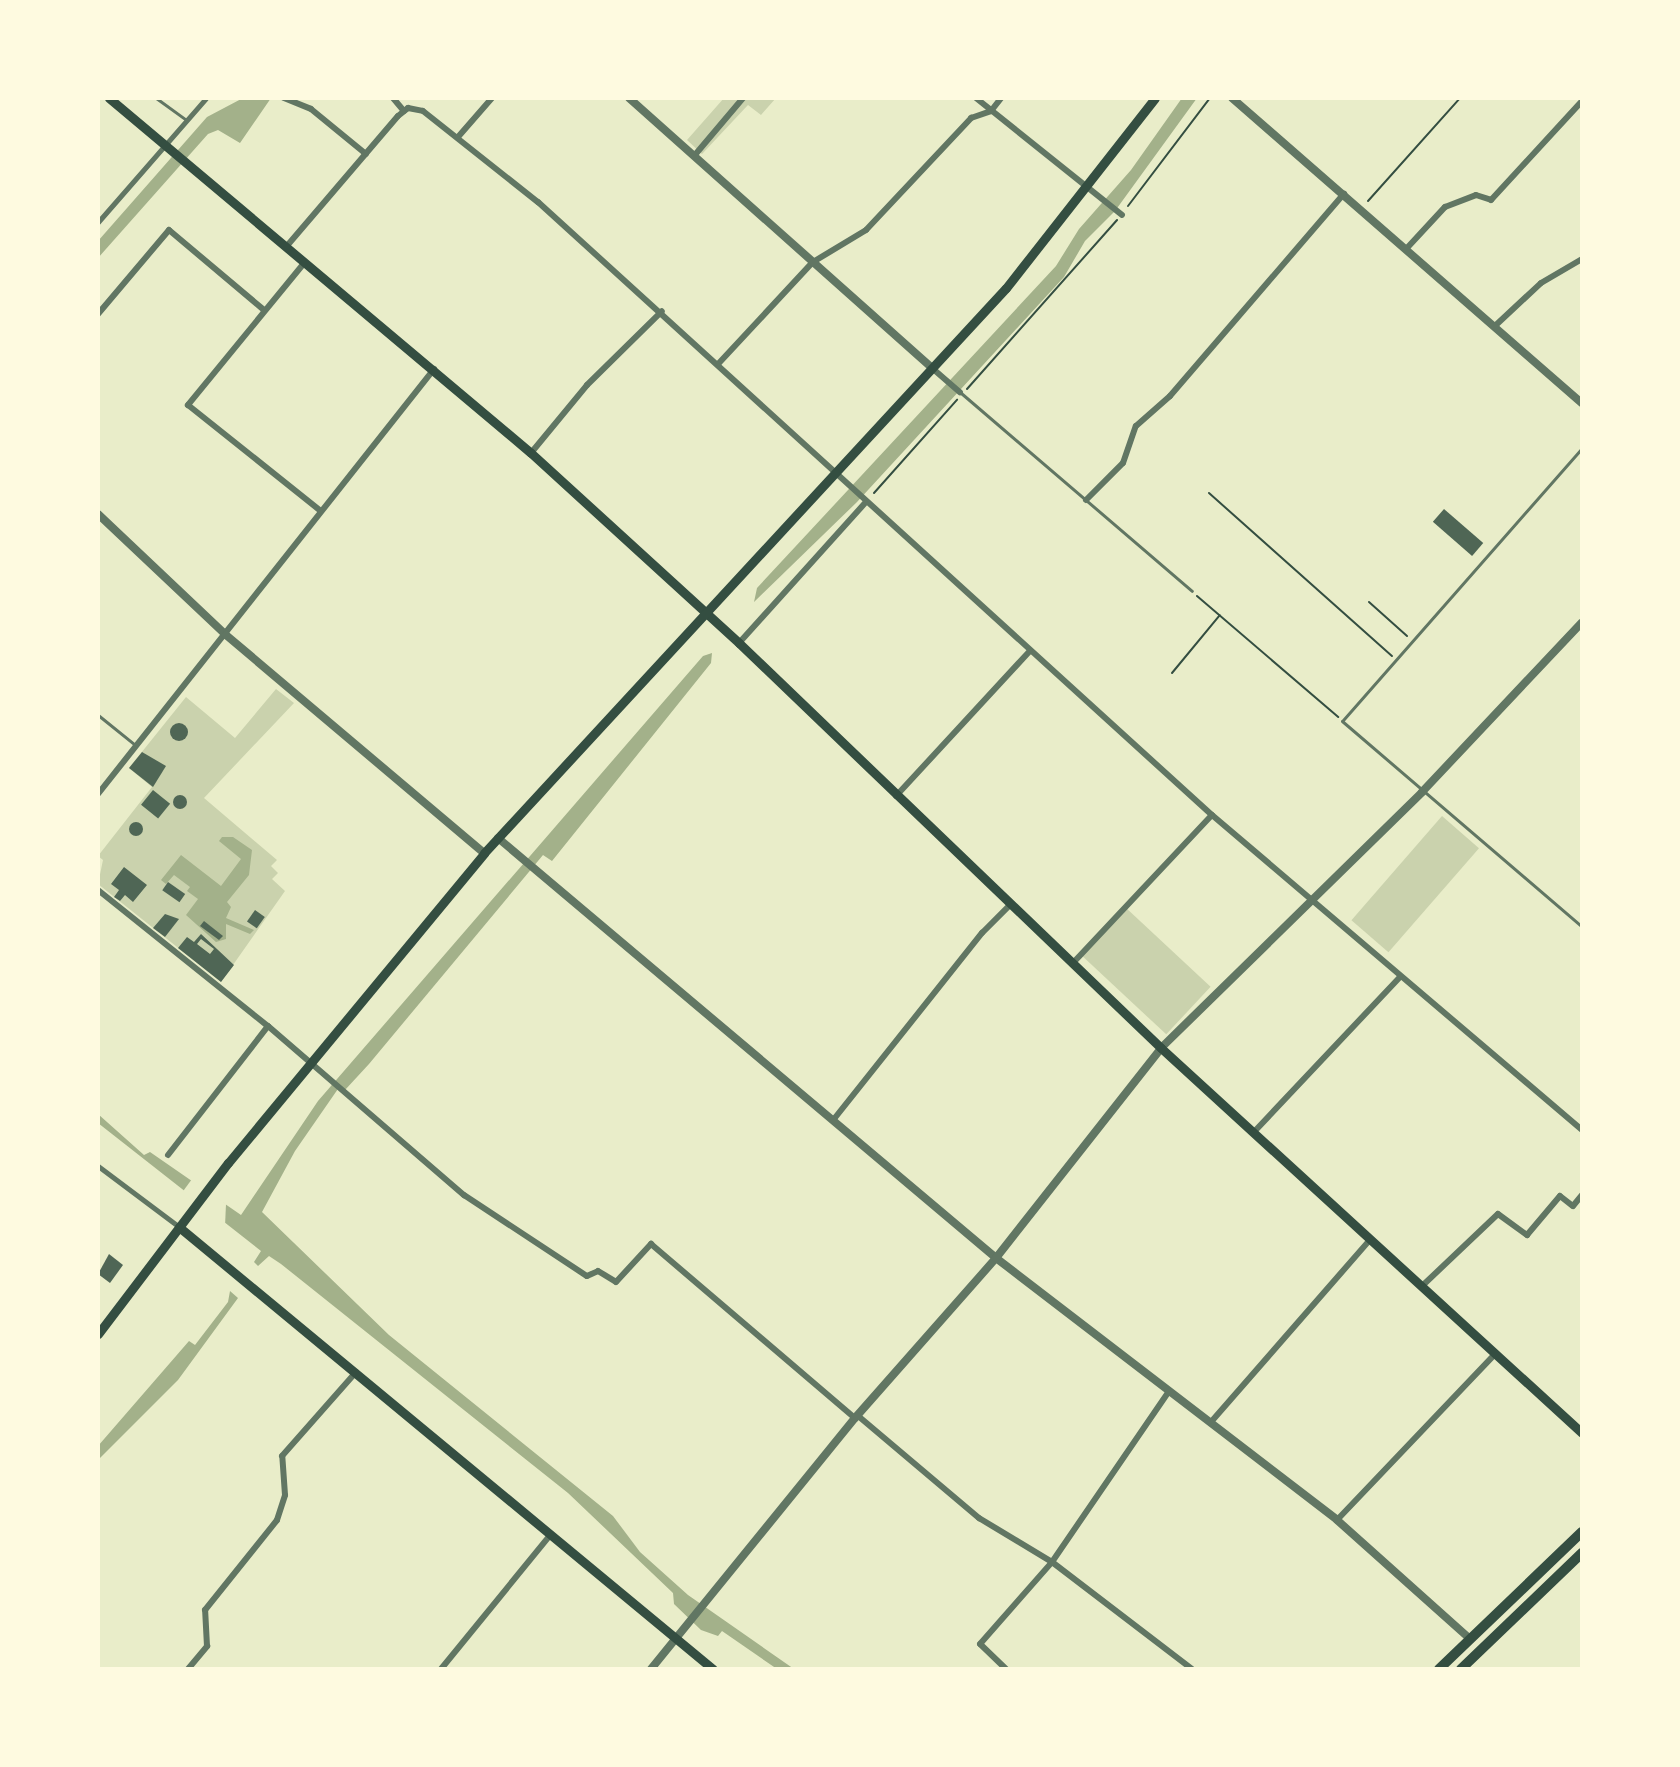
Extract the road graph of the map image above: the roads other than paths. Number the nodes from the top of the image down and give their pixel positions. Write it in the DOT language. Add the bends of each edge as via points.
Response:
graph roads {
  1 [pos="109,98"];
  2 [pos="156,98"];
  3 [pos="206,98"];
  4 [pos="284,98"];
  5 [pos="393,98"];
  6 [pos="492,98"];
  7 [pos="629,98"];
  8 [pos="743,98"];
  9 [pos="976,98"];
  10 [pos="1001,98"];
  11 [pos="1155,98"];
  12 [pos="1232,98"];
  13 [pos="1582,101"];
  14 [pos="404,111"];
  15 [pos="991,111"];
  16 [pos="185,120"];
  17 [pos="458,137"];
  18 [pos="167,146"];
  19 [pos="366,154"];
  20 [pos="694,156"];
  21 [pos="1088,188"];
  22 [pos="1344,194"];
  23 [pos="1120,213"];
  24 [pos="98,222"];
  25 [pos="286,247"];
  26 [pos="1407,248"];
  27 [pos="1582,259"];
  28 [pos="305,262"];
  29 [pos="813,262"];
  30 [pos="264,310"];
  31 [pos="662,311"];
  32 [pos="98,314"];
  33 [pos="1497,324"];
  34 [pos="719,363"];
  35 [pos="932,368"];
  36 [pos="434,369"];
  37 [pos="961,393"];
  38 [pos="1582,403"];
  39 [pos="1582,448"];
  40 [pos="531,453"];
  41 [pos="832,473"];
  42 [pos="1086,500"];
  43 [pos="863,502"];
  44 [pos="321,511"];
  45 [pos="98,514"];
  46 [pos="1192,591"];
  47 [pos="705,612"];
  48 [pos="1582,622"];
  49 [pos="226,635"];
  50 [pos="739,643"];
  51 [pos="1030,651"];
  52 [pos="98,715"];
  53 [pos="137,746"];
  54 [pos="1422,792"];
  55 [pos="98,794"];
  56 [pos="896,796"];
  57 [pos="1212,815"];
  58 [pos="498,838"];
  59 [pos="484,853"];
  60 [pos="98,890"];
  61 [pos="1308,900"];
  62 [pos="1010,905"];
  63 [pos="1582,927"];
  64 [pos="1072,964"];
  65 [pos="1400,977"];
  66 [pos="268,1026"];
  67 [pos="1161,1048"];
  68 [pos="310,1066"];
  69 [pos="834,1119"];
  70 [pos="1582,1130"];
  71 [pos="1253,1133"];
  72 [pos="168,1155"];
  73 [pos="98,1166"];
  74 [pos="1582,1195"];
  75 [pos="179,1227"];
  76 [pos="1369,1241"];
  77 [pos="996,1258"];
  78 [pos="1421,1287"];
  79 [pos="98,1334"];
  80 [pos="1495,1354"];
  81 [pos="356,1372"];
  82 [pos="1169,1391"];
  83 [pos="856,1416"];
  84 [pos="1211,1422"];
  85 [pos="1582,1433"];
  86 [pos="1337,1520"];
  87 [pos="1582,1532"];
  88 [pos="551,1534"];
  89 [pos="1582,1553"];
  90 [pos="1052,1562"];
  91 [pos="676,1639"];
  92 [pos="1470,1639"];
  93 [pos="188,1669"];
  94 [pos="441,1669"];
  95 [pos="651,1669"];
  96 [pos="713,1669"];
  97 [pos="1006,1669"];
  98 [pos="1192,1669"];
  99 [pos="1439,1669"];
  100 [pos="1461,1669"];
  1 -- 18 [label="main road"];
  2 -- 16 [label="lane"];
  3 -- 16 [label="street"];
  4 -- 19 [label="street" via="311,109"];
  5 -- 14 [label="street"];
  6 -- 17 [label="street"];
  7 -- 20 [label="street"];
  8 -- 20 [label="street"];
  9 -- 15 [label="street"];
  10 -- 15 [label="street"];
  11 -- 21 [label="main road"];
  12 -- 22 [label="street"];
  13 -- 26 [label="street" via="1491,200 1476,195 1445,207"];
  14 -- 17 [label="street" via="423,111"];
  14 -- 19 [label="street"];
  15 -- 21 [label="street"];
  15 -- 29 [label="street" via="971,118 866,230"];
  16 -- 18 [label="street"];
  17 -- 31 [label="street"];
  18 -- 24 [label="street"];
  18 -- 25 [label="main road"];
  19 -- 25 [label="street"];
  20 -- 29 [label="street"];
  21 -- 23 [label="street"];
  21 -- 35 [label="main road"];
  22 -- 26 [label="street"];
  22 -- 42 [label="street" via="1170,396 1136,426 1123,463"];
  25 -- 28 [label="main road"];
  26 -- 33 [label="street"];
  27 -- 33 [label="street" via="1541,283"];
  28 -- 30 [label="street"];
  28 -- 36 [label="main road"];
  29 -- 34 [label="street"];
  29 -- 35 [label="street"];
  30 -- 32 [label="street" via="169,230"];
  30 -- 44 [label="street" via="188,405"];
  31 -- 34 [label="street"];
  31 -- 40 [label="street" via="587,385"];
  33 -- 38 [label="street"];
  34 -- 41 [label="street"];
  35 -- 37 [label="street"];
  35 -- 41 [label="main road"];
  36 -- 40 [label="main road"];
  36 -- 44 [label="street"];
  37 -- 42 [label="lane"];
  39 -- 54 [label="lane" via="1342,721"];
  40 -- 47 [label="main road"];
  41 -- 43 [label="street"];
  41 -- 47 [label="main road"];
  42 -- 46 [label="lane"];
  43 -- 50 [label="street"];
  43 -- 51 [label="street"];
  44 -- 49 [label="street"];
  45 -- 49 [label="street"];
  47 -- 50 [label="main road"];
  47 -- 58 [label="main road"];
  48 -- 54 [label="street"];
  49 -- 53 [label="street"];
  49 -- 59 [label="street"];
  50 -- 56 [label="main road"];
  51 -- 56 [label="street"];
  51 -- 57 [label="street"];
  52 -- 53 [label="lane"];
  53 -- 55 [label="street"];
  54 -- 61 [label="street"];
  54 -- 63 [label="lane"];
  56 -- 62 [label="main road"];
  57 -- 61 [label="street"];
  57 -- 64 [label="street"];
  58 -- 59 [label="main road"];
  58 -- 69 [label="street"];
  59 -- 68 [label="main road"];
  60 -- 66 [label="street"];
  61 -- 65 [label="street"];
  61 -- 67 [label="street"];
  62 -- 64 [label="main road"];
  62 -- 69 [label="street"];
  64 -- 67 [label="main road"];
  65 -- 70 [label="street"];
  65 -- 71 [label="street"];
  66 -- 68 [label="street"];
  66 -- 72 [label="street"];
  67 -- 71 [label="main road"];
  67 -- 77 [label="street"];
  68 -- 75 [label="main road"];
  68 -- 83 [label="street" via="464,1195 587,1276 598,1271 616,1282 651,1244"];
  69 -- 77 [label="street"];
  71 -- 76 [label="main road"];
  73 -- 75 [label="street"];
  74 -- 78 [label="street" via="1573,1206 1560,1196 1527,1235 1498,1214"];
  75 -- 79 [label="main road"];
  75 -- 81 [label="main road"];
  76 -- 78 [label="main road"];
  76 -- 84 [label="street"];
  77 -- 82 [label="street"];
  77 -- 83 [label="street"];
  78 -- 80 [label="main road"];
  80 -- 85 [label="main road"];
  80 -- 86 [label="street"];
  81 -- 88 [label="main road"];
  81 -- 93 [label="street" via="282,1456 285,1495 277,1520 205,1610 207,1646"];
  82 -- 84 [label="street"];
  82 -- 90 [label="street"];
  83 -- 90 [label="street" via="979,1518"];
  83 -- 91 [label="street"];
  84 -- 86 [label="street"];
  86 -- 92 [label="street"];
  87 -- 92 [label="main road"];
  88 -- 91 [label="main road"];
  88 -- 94 [label="street"];
  89 -- 100 [label="main road"];
  90 -- 97 [label="street" via="980,1644"];
  90 -- 98 [label="street"];
  91 -- 95 [label="street"];
  91 -- 96 [label="main road"];
  92 -- 99 [label="main road"];
}
